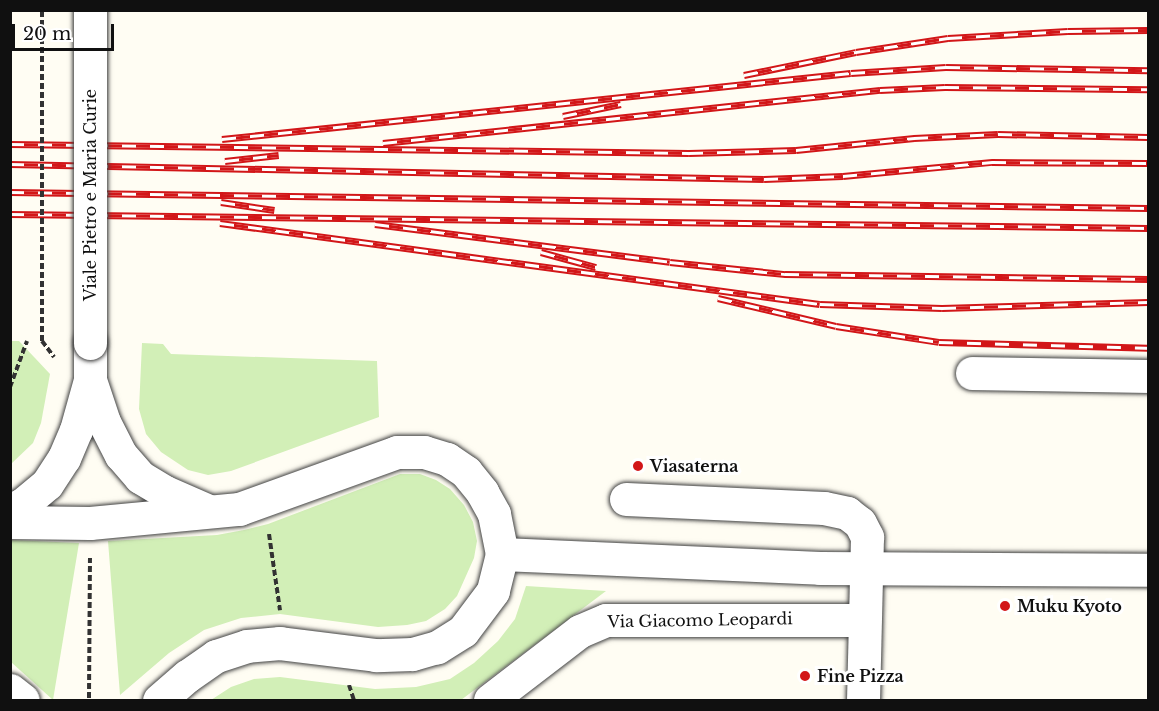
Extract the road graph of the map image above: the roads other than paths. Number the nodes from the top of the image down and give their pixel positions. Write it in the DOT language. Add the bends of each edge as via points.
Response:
graph roads {
  1 [pos="90,10"];
  2 [pos="972,373"];
  3 [pos="1149,376"];
  4 [pos="90,380"];
  5 [pos="626,499"];
  6 [pos="10,510"];
  7 [pos="213,513"];
  8 [pos="10,522"];
  9 [pos="502,554"];
  10 [pos="865,568"];
  11 [pos="1149,570"];
  12 [pos="864,620"];
  13 [pos="10,690"];
  14 [pos="23,700"];
  15 [pos="161,700"];
  16 [pos="490,700"];
  17 [pos="863,700"];
  1 -- 4 [label="street, Viale Pietro e Maria Curie, bridge"];
  2 -- 3 [label="street"];
  4 -- 6 [label="street, Viale Pietro e Maria Curie" via="64,458 47,484"];
  4 -- 7 [label="street, Viale Pietro e Maria Curie" via="112,438 140,477"];
  5 -- 10 [label="street" via="824,508 847,513 860,523 867,537"];
  7 -- 8 [label="street" via="90,523"];
  7 -- 9 [label="street" via="263,503 397,452 424,452 447,459 466,472 482,492 494,514"];
  9 -- 10 [label="street"];
  9 -- 15 [label="street" via="493,591 479,613 463,631 437,647 412,654 376,655 280,643 247,646 216,656"];
  10 -- 11 [label="street"];
  10 -- 12 [label="street"];
  12 -- 16 [label="street, Via Giacomo Leopardi" via="606,620 580,631"];
  12 -- 17 [label="street"];
  13 -- 14 [label="street"];
}
